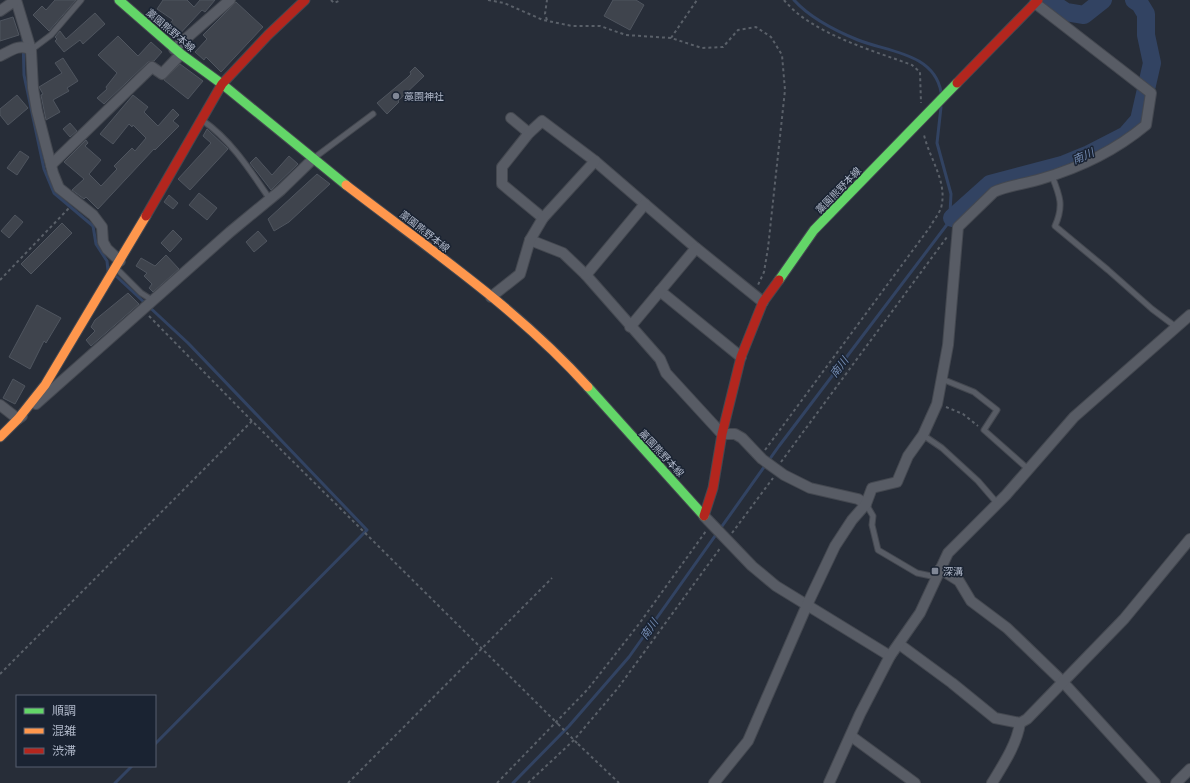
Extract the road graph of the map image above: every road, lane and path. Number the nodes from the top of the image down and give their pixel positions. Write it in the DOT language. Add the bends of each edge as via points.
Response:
graph roads {
  1 [pos="16,0"];
  2 [pos="81,0"];
  3 [pos="118,0"];
  4 [pos="230,0"];
  5 [pos="305,0"];
  6 [pos="331,0"];
  7 [pos="341,0"];
  8 [pos="488,0"];
  9 [pos="547,0"];
  10 [pos="697,0"];
  11 [pos="784,0"];
  12 [pos="1037,2"];
  13 [pos="3,9"];
  14 [pos="547,21"];
  15 [pos="670,38"];
  16 [pos="25,48"];
  17 [pos="178,51"];
  18 [pos="0,56"];
  19 [pos="222,84"];
  20 [pos="373,114"];
  21 [pos="511,118"];
  22 [pos="922,119"];
  23 [pos="201,120"];
  24 [pos="529,133"];
  25 [pos="313,159"];
  26 [pos="595,161"];
  27 [pos="51,165"];
  28 [pos="1052,176"];
  29 [pos="269,198"];
  30 [pos="75,202"];
  31 [pos="644,204"];
  32 [pos="543,218"];
  33 [pos="958,227"];
  34 [pos="530,240"];
  35 [pos="696,248"];
  36 [pos="118,265"];
  37 [pos="586,275"];
  38 [pos="0,280"];
  39 [pos="660,291"];
  40 [pos="754,293"];
  41 [pos="491,297"];
  42 [pos="152,300"];
  43 [pos="763,302"];
  44 [pos="142,309"];
  45 [pos="1190,315"];
  46 [pos="630,326"];
  47 [pos="1176,327"];
  48 [pos="741,357"];
  49 [pos="942,380"];
  50 [pos="937,404"];
  51 [pos="0,405"];
  52 [pos="18,419"];
  53 [pos="252,421"];
  54 [pos="984,430"];
  55 [pos="722,434"];
  56 [pos="923,435"];
  57 [pos="0,437"];
  58 [pos="761,458"];
  59 [pos="777,469"];
  60 [pos="1028,470"];
  61 [pos="997,503"];
  62 [pos="866,504"];
  63 [pos="710,522"];
  64 [pos="726,539"];
  65 [pos="1190,539"];
  66 [pos="938,573"];
  67 [pos="552,578"];
  68 [pos="807,605"];
  69 [pos="899,644"];
  70 [pos="482,648"];
  71 [pos="890,656"];
  72 [pos="0,674"];
  73 [pos="1062,681"];
  74 [pos="557,723"];
  75 [pos="1020,723"];
  76 [pos="851,736"];
  77 [pos="574,740"];
  78 [pos="1190,769"];
  79 [pos="348,783"];
  80 [pos="497,783"];
  81 [pos="528,783"];
  82 [pos="619,783"];
  83 [pos="714,783"];
  84 [pos="829,783"];
  85 [pos="916,783"];
  86 [pos="992,783"];
  87 [pos="1155,783"];
  88 [pos="1176,783"];
  1 -- 13 [label="street"];
  1 -- 16 [label="street"];
  2 -- 16 [label="lane" via="51,35"];
  3 -- 17 [label="main road, 藁園熊野本線"];
  4 -- 17 [label="street"];
  5 -- 19 [label="main road"];
  6 -- 7 [label="path" via="334,3"];
  8 -- 14 [label="path" via="504,3"];
  9 -- 14 [label="path"];
  10 -- 15 [label="path"];
  11 -- 22 [label="path" via="795,13 849,42 912,65 920,72"];
  12 -- 22 [label="main road, 藁園熊野本線"];
  12 -- 28 [label="street" via="1151,93 1146,125 1107,152"];
  14 -- 15 [label="path" via="572,26 600,26 626,35"];
  15 -- 40 [label="path" via="702,48 723,47 738,30 756,27 771,37 782,55 785,90 768,248 764,272"];
  16 -- 18 [label="street"];
  16 -- 27 [label="street"];
  17 -- 19 [label="main road, 藁園熊野本線"];
  17 -- 27 [label="street" via="162,74 152,67"];
  19 -- 23 [label="main road"];
  19 -- 25 [label="main road, 藁園熊野本線"];
  20 -- 25 [label="lane"];
  21 -- 24 [label="street"];
  22 -- 43 [label="main road, 藁園熊野本線" via="814,230"];
  22 -- 58 [label="path" via="924,137 937,168 943,192 941,209"];
  23 -- 29 [label="lane" via="226,141 245,162"];
  23 -- 36 [label="main road"];
  24 -- 26 [label="street" via="542,121"];
  24 -- 32 [label="street" via="502,166 502,184"];
  25 -- 29 [label="street"];
  25 -- 41 [label="main road, 藁園熊野本線"];
  26 -- 31 [label="street"];
  26 -- 32 [label="street"];
  27 -- 30 [label="street" via="59,188"];
  28 -- 33 [label="street" via="994,192"];
  28 -- 47 [label="lane" via="1061,206 1055,226"];
  29 -- 42 [label="street"];
  30 -- 36 [label="street" via="93,215 102,227 103,242"];
  30 -- 38 [label="path"];
  31 -- 35 [label="street"];
  31 -- 37 [label="street"];
  32 -- 34 [label="street"];
  33 -- 49 [label="street" via="948,345"];
  33 -- 59 [label="path" via="949,234"];
  34 -- 37 [label="street" via="563,253"];
  34 -- 41 [label="street" via="520,274"];
  35 -- 39 [label="street"];
  35 -- 40 [label="street"];
  36 -- 42 [label="lane" via="141,293"];
  36 -- 52 [label="main road" via="45,385"];
  37 -- 46 [label="street"];
  39 -- 46 [label="street"];
  39 -- 48 [label="street"];
  40 -- 43 [label="street"];
  41 -- 63 [label="main road, 藁園熊野本線" via="563,359"];
  42 -- 44 [label="street"];
  43 -- 48 [label="main road, 藁園熊野本線"];
  44 -- 52 [label="street" via="61,384"];
  44 -- 53 [label="path"];
  45 -- 47 [label="street"];
  46 -- 55 [label="street" via="660,359 666,373"];
  47 -- 60 [label="street" via="1074,418"];
  48 -- 55 [label="main road, 藁園熊野本線"];
  49 -- 50 [label="street"];
  49 -- 54 [label="lane" via="974,392 997,410"];
  50 -- 54 [label="path" via="962,414"];
  50 -- 56 [label="street"];
  51 -- 52 [label="street"];
  52 -- 57 [label="main road"];
  53 -- 70 [label="path"];
  53 -- 72 [label="path"];
  54 -- 60 [label="lane"];
  55 -- 58 [label="street" via="735,434 742,438"];
  55 -- 63 [label="main road, 藁園熊野本線"];
  56 -- 61 [label="lane" via="942,448 978,481"];
  56 -- 62 [label="street" via="908,456 897,482 872,488"];
  58 -- 59 [label="street"];
  59 -- 62 [label="street" via="810,488"];
  59 -- 64 [label="path"];
  60 -- 61 [label="street"];
  61 -- 66 [label="street" via="948,553"];
  62 -- 66 [label="lane" via="873,516 872,525 878,550 917,573"];
  62 -- 68 [label="street" via="835,546"];
  63 -- 64 [label="street"];
  63 -- 74 [label="path" via="634,630 588,689"];
  64 -- 68 [label="street" via="764,576"];
  64 -- 77 [label="path" via="618,688"];
  65 -- 73 [label="street" via="1124,619"];
  66 -- 69 [label="street" via="920,613"];
  66 -- 73 [label="street" via="959,581 971,601 1007,628"];
  67 -- 70 [label="path"];
  68 -- 71 [label="street"];
  68 -- 83 [label="street" via="748,741"];
  69 -- 71 [label="street"];
  69 -- 75 [label="street" via="995,718"];
  70 -- 74 [label="path"];
  70 -- 79 [label="path"];
  71 -- 76 [label="street"];
  73 -- 75 [label="street" via="1027,719"];
  73 -- 87 [label="street"];
  74 -- 77 [label="path, bridge"];
  74 -- 80 [label="path"];
  75 -- 86 [label="street" via="1018,733"];
  76 -- 84 [label="street"];
  76 -- 85 [label="street"];
  77 -- 81 [label="path"];
  77 -- 82 [label="path, bridge"];
  78 -- 88 [label="street"];
}
